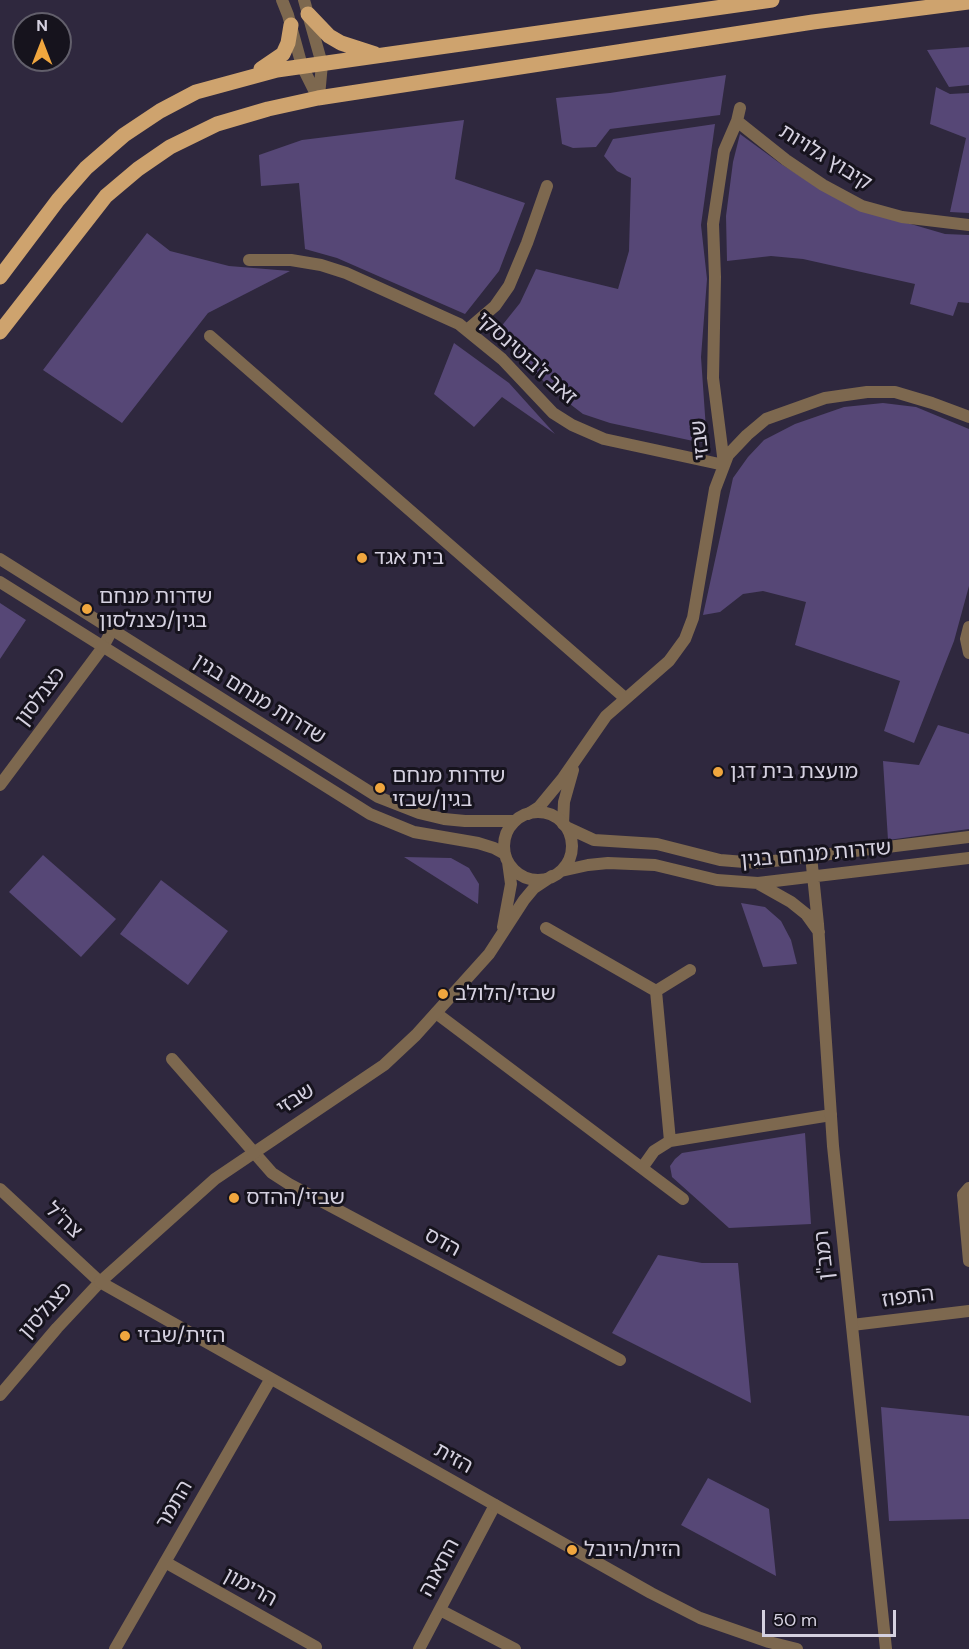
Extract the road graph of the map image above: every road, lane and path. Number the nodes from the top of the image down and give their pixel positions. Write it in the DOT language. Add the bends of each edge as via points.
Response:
graph roads {
  1 [pos="282,0"];
  2 [pos="772,0"];
  3 [pos="969,2"];
  4 [pos="306,7"];
  5 [pos="291,25"];
  6 [pos="380,55"];
  7 [pos="322,64"];
  8 [pos="302,66"];
  9 [pos="248,77"];
  10 [pos="318,98"];
  11 [pos="740,108"];
  12 [pos="737,121"];
  13 [pos="547,186"];
  14 [pos="969,225"];
  15 [pos="249,260"];
  16 [pos="0,277"];
  17 [pos="467,330"];
  18 [pos="0,332"];
  19 [pos="210,336"];
  20 [pos="969,417"];
  21 [pos="724,465"];
  22 [pos="0,559"];
  23 [pos="0,582"];
  24 [pos="969,627"];
  25 [pos="112,630"];
  26 [pos="103,647"];
  27 [pos="969,653"];
  28 [pos="626,698"];
  29 [pos="577,760"];
  30 [pos="0,785"];
  31 [pos="528,814"];
  32 [pos="515,821"];
  33 [pos="565,826"];
  34 [pos="969,837"];
  35 [pos="811,856"];
  36 [pos="506,857"];
  37 [pos="969,858"];
  38 [pos="557,874"];
  39 [pos="814,876"];
  40 [pos="758,883"];
  41 [pos="546,928"];
  42 [pos="819,932"];
  43 [pos="501,937"];
  44 [pos="690,970"];
  45 [pos="656,991"];
  46 [pos="436,1013"];
  47 [pos="172,1059"];
  48 [pos="831,1115"];
  49 [pos="670,1141"];
  50 [pos="253,1152"];
  51 [pos="642,1168"];
  52 [pos="969,1188"];
  53 [pos="0,1189"];
  54 [pos="683,1199"];
  55 [pos="969,1261"];
  56 [pos="100,1282"];
  57 [pos="969,1311"];
  58 [pos="852,1325"];
  59 [pos="620,1360"];
  60 [pos="270,1380"];
  61 [pos="0,1395"];
  62 [pos="495,1504"];
  63 [pos="165,1562"];
  64 [pos="440,1610"];
  65 [pos="316,1647"];
  66 [pos="115,1649"];
  67 [pos="419,1649"];
  68 [pos="515,1649"];
  69 [pos="797,1649"];
  70 [pos="886,1649"];
  1 -- 5 [label="street"];
  2 -- 6 [label="main road"];
  3 -- 10 [label="main road"];
  4 -- 6 [label="main road" via="329,36"];
  4 -- 7 [label="street"];
  5 -- 8 [label="street"];
  5 -- 9 [label="main road" via="283,54"];
  6 -- 7 [label="main road"];
  7 -- 8 [label="main road"];
  7 -- 10 [label="street"];
  8 -- 9 [label="main road"];
  8 -- 10 [label="street"];
  9 -- 16 [label="main road" via="196,92 124,135 86,168 58,200"];
  10 -- 18 [label="main road" via="217,124 170,147 138,169 106,196"];
  11 -- 12 [label="street, שבזי"];
  12 -- 14 [label="street, קיבוץ גלויות" via="786,160 862,206 902,217"];
  12 -- 21 [label="street, שבזי" via="724,151 713,224 713,378"];
  13 -- 17 [label="street" via="509,286 495,306"];
  15 -- 17 [label="street, זאב ז'בוטינסקי" via="291,260 346,273"];
  17 -- 21 [label="street, זאב ז'בוטינסקי" via="502,359 553,413 572,425 604,440"];
  19 -- 28 [label="street"];
  20 -- 21 [label="street" via="895,392 825,398 766,419 728,455"];
  21 -- 28 [label="street, שבזי" via="715,489 693,618 685,639 669,661"];
  22 -- 25 [label="street, שדרות מנחם בגין"];
  23 -- 26 [label="street, שדרות מנחם בגין"];
  24 -- 27 [label="street"];
  25 -- 26 [label="street, כצנלסון"];
  25 -- 32 [label="street, שדרות מנחם בגין" via="378,797 444,819"];
  26 -- 30 [label="street, כצנלסון"];
  26 -- 36 [label="street, שדרות מנחם בגין" via="370,814 414,832 494,848"];
  28 -- 29 [label="street, שבזי" via="606,716"];
  29 -- 31 [label="street, שבזי" via="539,807"];
  29 -- 33 [label="street, שבזי" via="564,802"];
  31 -- 32 [label="street"];
  31 -- 33 [label="street" via="548,814"];
  32 -- 36 [label="street" via="505,839"];
  33 -- 35 [label="street, שדרות מנחם בגין" via="594,840 657,844 720,860 757,863"];
  33 -- 38 [label="street" via="572,850"];
  34 -- 35 [label="street, שדרות מנחם בגין"];
  35 -- 39 [label="street, רמב\"ן"];
  36 -- 38 [label="street" via="513,869 531,879"];
  36 -- 43 [label="street, שבזי" via="511,884"];
  37 -- 39 [label="street, שדרות מנחם בגין"];
  38 -- 40 [label="street, שדרות מנחם בגין" via="608,863 655,865 717,880"];
  38 -- 43 [label="street, שבזי" via="529,894"];
  39 -- 40 [label="street, שדרות מנחם בגין"];
  39 -- 42 [label="street, רמב\"ן"];
  40 -- 42 [label="street" via="806,914"];
  41 -- 45 [label="street"];
  42 -- 48 [label="street, רמב\"ן"];
  43 -- 46 [label="street, שבזי"];
  44 -- 45 [label="street"];
  45 -- 49 [label="street"];
  46 -- 50 [label="street, שבזי" via="384,1065"];
  46 -- 51 [label="street"];
  47 -- 50 [label="street, הדס"];
  48 -- 49 [label="street"];
  48 -- 58 [label="street, רמב\"ן"];
  49 -- 51 [label="street" via="654,1151"];
  50 -- 56 [label="street, שבזי" via="215,1179"];
  50 -- 59 [label="street, הדס" via="272,1173 289,1184"];
  51 -- 54 [label="street"];
  52 -- 55 [label="street" via="963,1195"];
  53 -- 56 [label="street, צה\"ל"];
  56 -- 60 [label="street, הזית"];
  56 -- 61 [label="street, כצנלסון"];
  57 -- 58 [label="street, התפוז"];
  58 -- 70 [label="street, רמב\"ן"];
  60 -- 62 [label="street, הזית"];
  60 -- 63 [label="street, התמר"];
  62 -- 64 [label="street, התאנה"];
  62 -- 69 [label="street, הזית" via="700,1618"];
  63 -- 65 [label="street, הרימון"];
  63 -- 66 [label="street, התמר"];
  64 -- 67 [label="street, התאנה"];
  64 -- 68 [label="street"];
}
